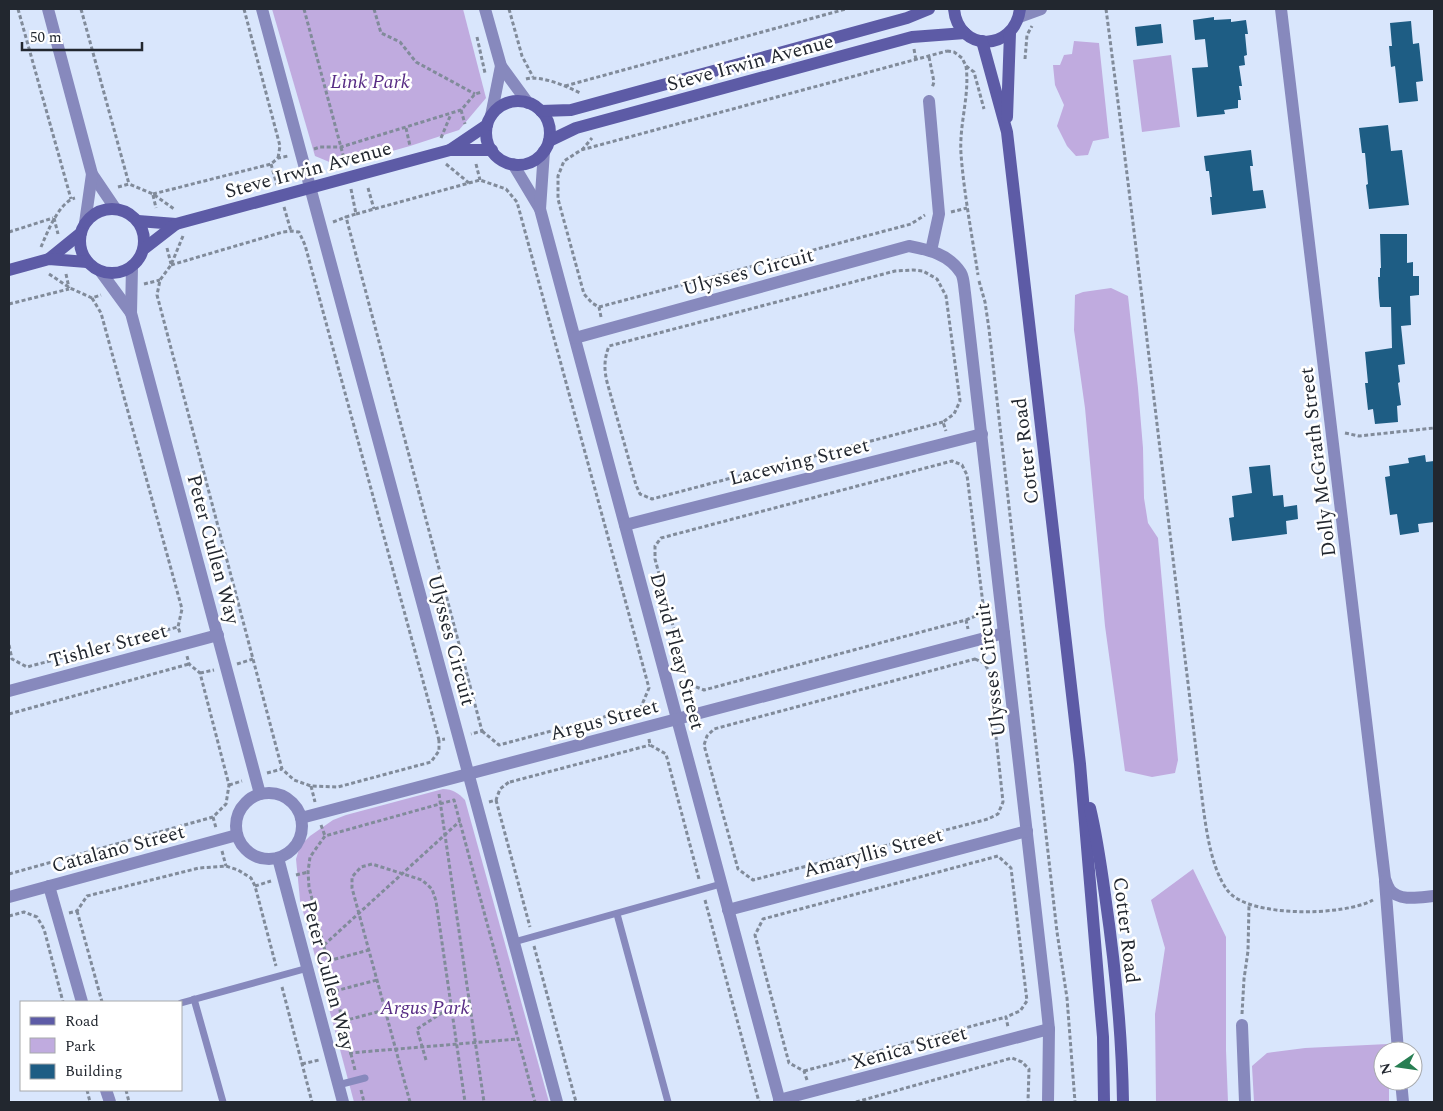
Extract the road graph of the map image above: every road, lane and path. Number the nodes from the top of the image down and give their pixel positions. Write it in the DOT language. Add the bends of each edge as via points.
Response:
graph roads {
  1 [pos="18,9"];
  2 [pos="48,9"];
  3 [pos="81,9"];
  4 [pos="244,9"];
  5 [pos="262,9"];
  6 [pos="304,9"];
  7 [pos="374,9"];
  8 [pos="485,9"];
  9 [pos="509,9"];
  10 [pos="846,9"];
  11 [pos="929,9"];
  12 [pos="954,9"];
  13 [pos="1041,9"];
  14 [pos="1106,9"];
  15 [pos="1281,9"];
  16 [pos="1019,13"];
  17 [pos="1010,32"];
  18 [pos="965,33"];
  19 [pos="476,36"];
  20 [pos="982,41"];
  21 [pos="929,56"];
  22 [pos="501,66"];
  23 [pos="487,81"];
  24 [pos="929,101"];
  25 [pos="528,102"];
  26 [pos="541,111"];
  27 [pos="452,113"];
  28 [pos="489,121"];
  29 [pos="406,128"];
  30 [pos="1006,132"];
  31 [pos="410,146"];
  32 [pos="546,146"];
  33 [pos="341,147"];
  34 [pos="320,148"];
  35 [pos="450,150"];
  36 [pos="492,150"];
  37 [pos="434,154"];
  38 [pos="513,164"];
  39 [pos="92,174"];
  40 [pos="348,177"];
  41 [pos="469,183"];
  42 [pos="310,188"];
  43 [pos="368,188"];
  44 [pos="153,194"];
  45 [pos="115,208"];
  46 [pos="374,209"];
  47 [pos="540,209"];
  48 [pos="356,214"];
  49 [pos="930,214"];
  50 [pos="54,218"];
  51 [pos="189,220"];
  52 [pos="138,221"];
  53 [pos="176,224"];
  54 [pos="83,228"];
  55 [pos="9,232"];
  56 [pos="145,248"];
  57 [pos="930,251"];
  58 [pos="48,259"];
  59 [pos="87,262"];
  60 [pos="34,263"];
  61 [pos="171,265"];
  62 [pos="132,267"];
  63 [pos="9,270"];
  64 [pos="101,272"];
  65 [pos="70,288"];
  66 [pos="9,304"];
  67 [pos="599,307"];
  68 [pos="131,313"];
  69 [pos="604,330"];
  70 [pos="575,338"];
  71 [pos="609,346"];
  72 [pos="943,422"];
  73 [pos="1434,428"];
  74 [pos="1332,433"];
  75 [pos="982,434"];
  76 [pos="948,443"];
  77 [pos="952,461"];
  78 [pos="625,525"];
  79 [pos="966,620"];
  80 [pos="178,627"];
  81 [pos="1004,633"];
  82 [pos="218,635"];
  83 [pos="970,642"];
  84 [pos="184,644"];
  85 [pos="9,645"];
  86 [pos="11,659"];
  87 [pos="975,659"];
  88 [pos="189,664"];
  89 [pos="9,691"];
  90 [pos="641,707"];
  91 [pos="9,714"];
  92 [pos="677,719"];
  93 [pos="646,727"];
  94 [pos="482,731"];
  95 [pos="458,736"];
  96 [pos="439,740"];
  97 [pos="499,745"];
  98 [pos="650,745"];
  99 [pos="1080,764"];
  100 [pos="504,765"];
  101 [pos="468,774"];
  102 [pos="510,782"];
  103 [pos="260,794"];
  104 [pos="496,800"];
  105 [pos="441,803"];
  106 [pos="477,805"];
  107 [pos="457,811"];
  108 [pos="301,818"];
  109 [pos="460,822"];
  110 [pos="1027,831"];
  111 [pos="446,834"];
  112 [pos="237,835"];
  113 [pos="278,858"];
  114 [pos="9,874"];
  115 [pos="402,874"];
  116 [pos="1384,879"];
  117 [pos="721,884"];
  118 [pos="49,886"];
  119 [pos="702,890"];
  120 [pos="1434,896"];
  121 [pos="9,897"];
  122 [pos="1374,900"];
  123 [pos="1249,905"];
  124 [pos="728,910"];
  125 [pos="359,913"];
  126 [pos="617,914"];
  127 [pos="9,916"];
  128 [pos="532,937"];
  129 [pos="514,942"];
  130 [pos="324,945"];
  131 [pos="369,950"];
  132 [pos="328,961"];
  133 [pos="308,968"];
  134 [pos="279,976"];
  135 [pos="377,980"];
  136 [pos="335,991"];
  137 [pos="194,999"];
  138 [pos="63,1001"];
  139 [pos="82,1001"];
  140 [pos="102,1001"];
  141 [pos="182,1002"];
  142 [pos="451,1007"];
  143 [pos="385,1010"];
  144 [pos="1006,1017"];
  145 [pos="343,1021"];
  146 [pos="1242,1025"];
  147 [pos="1049,1029"];
  148 [pos="518,1039"];
  149 [pos="1011,1039"];
  150 [pos="1397,1041"];
  151 [pos="475,1042"];
  152 [pos="457,1044"];
  153 [pos="422,1047"];
  154 [pos="395,1049"];
  155 [pos="426,1060"];
  156 [pos="804,1072"];
  157 [pos="365,1078"];
  158 [pos="338,1085"];
  159 [pos="811,1092"];
  160 [pos="779,1101"];
  161 [pos="222,1102"];
  162 [pos="312,1102"];
  163 [pos="343,1102"];
  164 [pos="410,1102"];
  165 [pos="465,1102"];
  166 [pos="484,1102"];
  167 [pos="535,1102"];
  168 [pos="557,1102"];
  169 [pos="576,1102"];
  170 [pos="668,1102"];
  171 [pos="759,1102"];
  172 [pos="856,1102"];
  173 [pos="1028,1102"];
  174 [pos="1048,1102"];
  175 [pos="1075,1102"];
  176 [pos="1104,1102"];
  177 [pos="1123,1102"];
  178 [pos="1245,1102"];
  1 -- 50 [label="path" via="70,199"];
  2 -- 39 [label="street"];
  3 -- 44 [label="path" via="129,184"];
  4 -- 44 [label="path" via="280,146 278,158 271,164"];
  5 -- 42 [label="street, Ulysses Circuit"];
  6 -- 33 [label="path"];
  7 -- 27 [label="path" via="381,33 400,42 416,62 475,94 461,110"];
  8 -- 22 [label="street"];
  9 -- 10 [label="path" via="522,56 533,77 565,86"];
  11 -- 26 [label="street, Steve Irwin Avenue" via="907,18 571,110"];
  12 -- 18 [label="street" via="958,26"];
  13 -- 16 [label="street"];
  14 -- 123 [label="path" via="1191,712 1211,850 1228,891"];
  15 -- 74 [label="street, Dolly McGrath Street"];
  16 -- 17 [label="street"];
  17 -- 20 [label="street" via="1002,38"];
  17 -- 30 [label="street, Cotter Road"];
  18 -- 20 [label="street"];
  18 -- 32 [label="street, Steve Irwin Avenue" via="912,37 576,128"];
  19 -- 23 [label="path"];
  20 -- 30 [label="street, Cotter Road"];
  21 -- 24 [label="path" via="934,82"];
  21 -- 67 [label="path" via="582,150 564,160 558,176 558,199 584,294"];
  21 -- 175 [label="path" via="954,52 966,66 961,126 966,198 988,329 1067,998"];
  22 -- 25 [label="street"];
  22 -- 28 [label="street"];
  24 -- 57 [label="street" via="939,214"];
  25 -- 26 [label="street"];
  25 -- 28 [label="street" via="507,103 498,108"];
  26 -- 32 [label="street" via="550,130"];
  27 -- 29 [label="path"];
  27 -- 37 [label="path"];
  28 -- 35 [label="street, Steve Irwin Avenue"];
  28 -- 36 [label="street" via="488,142"];
  29 -- 31 [label="path"];
  29 -- 33 [label="path"];
  30 -- 99 [label="street, Cotter Road"];
  32 -- 38 [label="street" via="531,162"];
  32 -- 47 [label="street, David Fleay Street"];
  33 -- 34 [label="path"];
  33 -- 40 [label="path"];
  35 -- 36 [label="street, Steve Irwin Avenue"];
  35 -- 37 [label="street, Steve Irwin Avenue"];
  36 -- 38 [label="street" via="505,162"];
  37 -- 40 [label="street, Steve Irwin Avenue"];
  37 -- 41 [label="path"];
  38 -- 47 [label="street, David Fleay Street"];
  39 -- 45 [label="street"];
  39 -- 54 [label="street"];
  40 -- 42 [label="street, Steve Irwin Avenue"];
  40 -- 48 [label="path"];
  41 -- 46 [label="path"];
  41 -- 90 [label="path" via="480,180 506,189 517,202 649,688"];
  42 -- 51 [label="street, Steve Irwin Avenue"];
  42 -- 95 [label="street, Ulysses Circuit"];
  43 -- 46 [label="path"];
  44 -- 51 [label="path"];
  45 -- 52 [label="street" via="124,210"];
  45 -- 54 [label="street" via="98,211"];
  46 -- 48 [label="path"];
  47 -- 70 [label="street, David Fleay Street"];
  48 -- 94 [label="path" via="346,217"];
  49 -- 67 [label="path" via="911,224"];
  50 -- 55 [label="path"];
  50 -- 60 [label="path"];
  51 -- 53 [label="street, Steve Irwin Avenue"];
  51 -- 61 [label="path"];
  52 -- 53 [label="street, Steve Irwin Avenue"];
  52 -- 56 [label="street"];
  53 -- 56 [label="street, Steve Irwin Avenue"];
  54 -- 58 [label="street"];
  54 -- 59 [label="street" via="80,243"];
  56 -- 62 [label="street"];
  57 -- 69 [label="street, Ulysses Circuit" via="909,246"];
  57 -- 75 [label="street, Ulysses Circuit" via="949,259 962,274"];
  58 -- 59 [label="street"];
  58 -- 60 [label="street"];
  59 -- 64 [label="street, Peter Cullen Way"];
  60 -- 63 [label="street"];
  60 -- 65 [label="path"];
  61 -- 96 [label="path" via="283,232 299,232"];
  61 -- 96 [label="path" via="160,280 157,295 282,769 294,780 311,786 338,787 431,762 439,751"];
  62 -- 64 [label="street" via="112,274"];
  62 -- 68 [label="street, Peter Cullen Way"];
  64 -- 68 [label="street, Peter Cullen Way"];
  65 -- 66 [label="path"];
  65 -- 80 [label="path" via="92,298 101,313 182,609"];
  67 -- 69 [label="path"];
  68 -- 82 [label="street, Peter Cullen Way"];
  69 -- 70 [label="street, Ulysses Circuit"];
  69 -- 71 [label="path"];
  70 -- 78 [label="street, David Fleay Street"];
  71 -- 72 [label="path" via="604,369 607,382 636,485 640,494 652,499"];
  71 -- 72 [label="path" via="894,272 923,271 937,278 946,296 960,401 954,414"];
  72 -- 76 [label="path"];
  73 -- 74 [label="path" via="1358,436"];
  74 -- 116 [label="street, Dolly McGrath Street"];
  75 -- 76 [label="street, Lacewing Street"];
  75 -- 81 [label="street, Ulysses Circuit"];
  76 -- 77 [label="path"];
  76 -- 78 [label="street, Lacewing Street"];
  77 -- 79 [label="path" via="962,465 967,475 983,604 978,615"];
  77 -- 79 [label="path" via="661,538 655,546 655,558 687,678 704,690"];
  78 -- 92 [label="street, David Fleay Street"];
  79 -- 83 [label="path"];
  80 -- 84 [label="path"];
  80 -- 86 [label="path" via="27,667"];
  81 -- 83 [label="street, Argus Street"];
  81 -- 110 [label="street, Ulysses Circuit"];
  82 -- 84 [label="street, Tishler Street"];
  82 -- 103 [label="street, Peter Cullen Way"];
  83 -- 87 [label="path"];
  83 -- 92 [label="street, Argus Street"];
  84 -- 88 [label="path"];
  84 -- 89 [label="street, Tishler Street"];
  85 -- 86 [label="path"];
  87 -- 87 [label="path" via="714,729 704,745 738,869 754,880 998,814 1003,802 989,671 984,663"];
  88 -- 91 [label="path"];
  88 -- 114 [label="path" via="200,673 229,785 226,804 213,817"];
  90 -- 93 [label="path"];
  90 -- 97 [label="path"];
  92 -- 93 [label="street, Argus Street"];
  92 -- 117 [label="street, David Fleay Street"];
  93 -- 98 [label="path"];
  93 -- 100 [label="street, Argus Street"];
  94 -- 95 [label="path"];
  94 -- 97 [label="path"];
  95 -- 96 [label="path"];
  95 -- 101 [label="street, Ulysses Circuit"];
  97 -- 100 [label="path"];
  98 -- 102 [label="path"];
  98 -- 119 [label="path" via="666,754"];
  99 -- 176 [label="street, Cotter Road" via="1103,1037"];
  99 -- 177 [label="street, Cotter Road" via="1095,829 1111,935"];
  100 -- 101 [label="street, Argus Street"];
  100 -- 102 [label="path"];
  101 -- 106 [label="street, Ulysses Circuit"];
  101 -- 108 [label="street, Argus Street"];
  102 -- 104 [label="path" via="500,789"];
  103 -- 108 [label="street" via="271,793 290,800"];
  103 -- 112 [label="street" via="251,798 238,814"];
  104 -- 106 [label="path"];
  104 -- 128 [label="path"];
  105 -- 107 [label="path" via="454,800"];
  105 -- 111 [label="path"];
  105 -- 130 [label="path" via="324,836 310,857 308,872"];
  106 -- 107 [label="path"];
  106 -- 129 [label="street, Ulysses Circuit"];
  107 -- 109 [label="path"];
  108 -- 113 [label="street" via="301,833 295,847"];
  109 -- 111 [label="path"];
  109 -- 148 [label="path"];
  110 -- 124 [label="street, Amaryllis Street"];
  110 -- 147 [label="street, Ulysses Circuit"];
  111 -- 115 [label="path"];
  111 -- 151 [label="path"];
  112 -- 113 [label="street" via="249,852 258,857"];
  112 -- 118 [label="street, Catalano Street"];
  113 -- 133 [label="street, Peter Cullen Way"];
  115 -- 125 [label="path"];
  115 -- 125 [label="path" via="372,864 361,867 352,877"];
  115 -- 142 [label="path" via="422,880 432,889"];
  116 -- 120 [label="street" via="1398,896"];
  116 -- 150 [label="street, Dolly McGrath Street"];
  117 -- 119 [label="lane"];
  117 -- 124 [label="street, David Fleay Street"];
  118 -- 121 [label="street, Catalano Street"];
  118 -- 139 [label="street"];
  119 -- 126 [label="lane"];
  119 -- 171 [label="path"];
  122 -- 123 [label="path" via="1347,909 1326,911 1277,910"];
  123 -- 146 [label="path"];
  124 -- 160 [label="street, David Fleay Street"];
  125 -- 130 [label="path"];
  125 -- 131 [label="path"];
  126 -- 128 [label="lane"];
  126 -- 170 [label="lane"];
  127 -- 138 [label="path" via="24,912 38,917"];
  128 -- 129 [label="lane"];
  128 -- 169 [label="path"];
  129 -- 168 [label="street, Ulysses Circuit"];
  130 -- 132 [label="path"];
  131 -- 132 [label="path"];
  131 -- 135 [label="path"];
  132 -- 136 [label="path"];
  133 -- 134 [label="lane"];
  133 -- 158 [label="street, Peter Cullen Way"];
  134 -- 137 [label="lane"];
  134 -- 140 [label="path" via="251,878 226,866 199,868 86,896 77,911"];
  134 -- 162 [label="path"];
  135 -- 136 [label="path"];
  135 -- 143 [label="path"];
  136 -- 145 [label="path"];
  137 -- 141 [label="lane"];
  137 -- 161 [label="lane"];
  142 -- 152 [label="path"];
  142 -- 153 [label="path" via="417,1029"];
  143 -- 145 [label="path"];
  143 -- 154 [label="path"];
  144 -- 149 [label="path"];
  144 -- 156 [label="path"];
  144 -- 156 [label="path" via="1020,1011 1027,1001 1011,868 998,856 763,919 755,935 784,1045 789,1063"];
  145 -- 154 [label="path" via="351,1053"];
  146 -- 178 [label="street"];
  147 -- 149 [label="street, Xenica Street"];
  147 -- 174 [label="street, Ulysses Circuit"];
  148 -- 151 [label="path"];
  148 -- 167 [label="path"];
  149 -- 159 [label="street, Xenica Street"];
  151 -- 152 [label="path"];
  151 -- 166 [label="path"];
  152 -- 153 [label="path"];
  152 -- 165 [label="path"];
  153 -- 154 [label="path"];
  153 -- 155 [label="path"];
  154 -- 164 [label="path"];
  156 -- 159 [label="path"];
  157 -- 158 [label="lane"];
  158 -- 163 [label="street, Peter Cullen Way"];
  159 -- 160 [label="street, Xenica Street"];
  172 -- 173 [label="path" via="1012,1058 1029,1070"];
}
